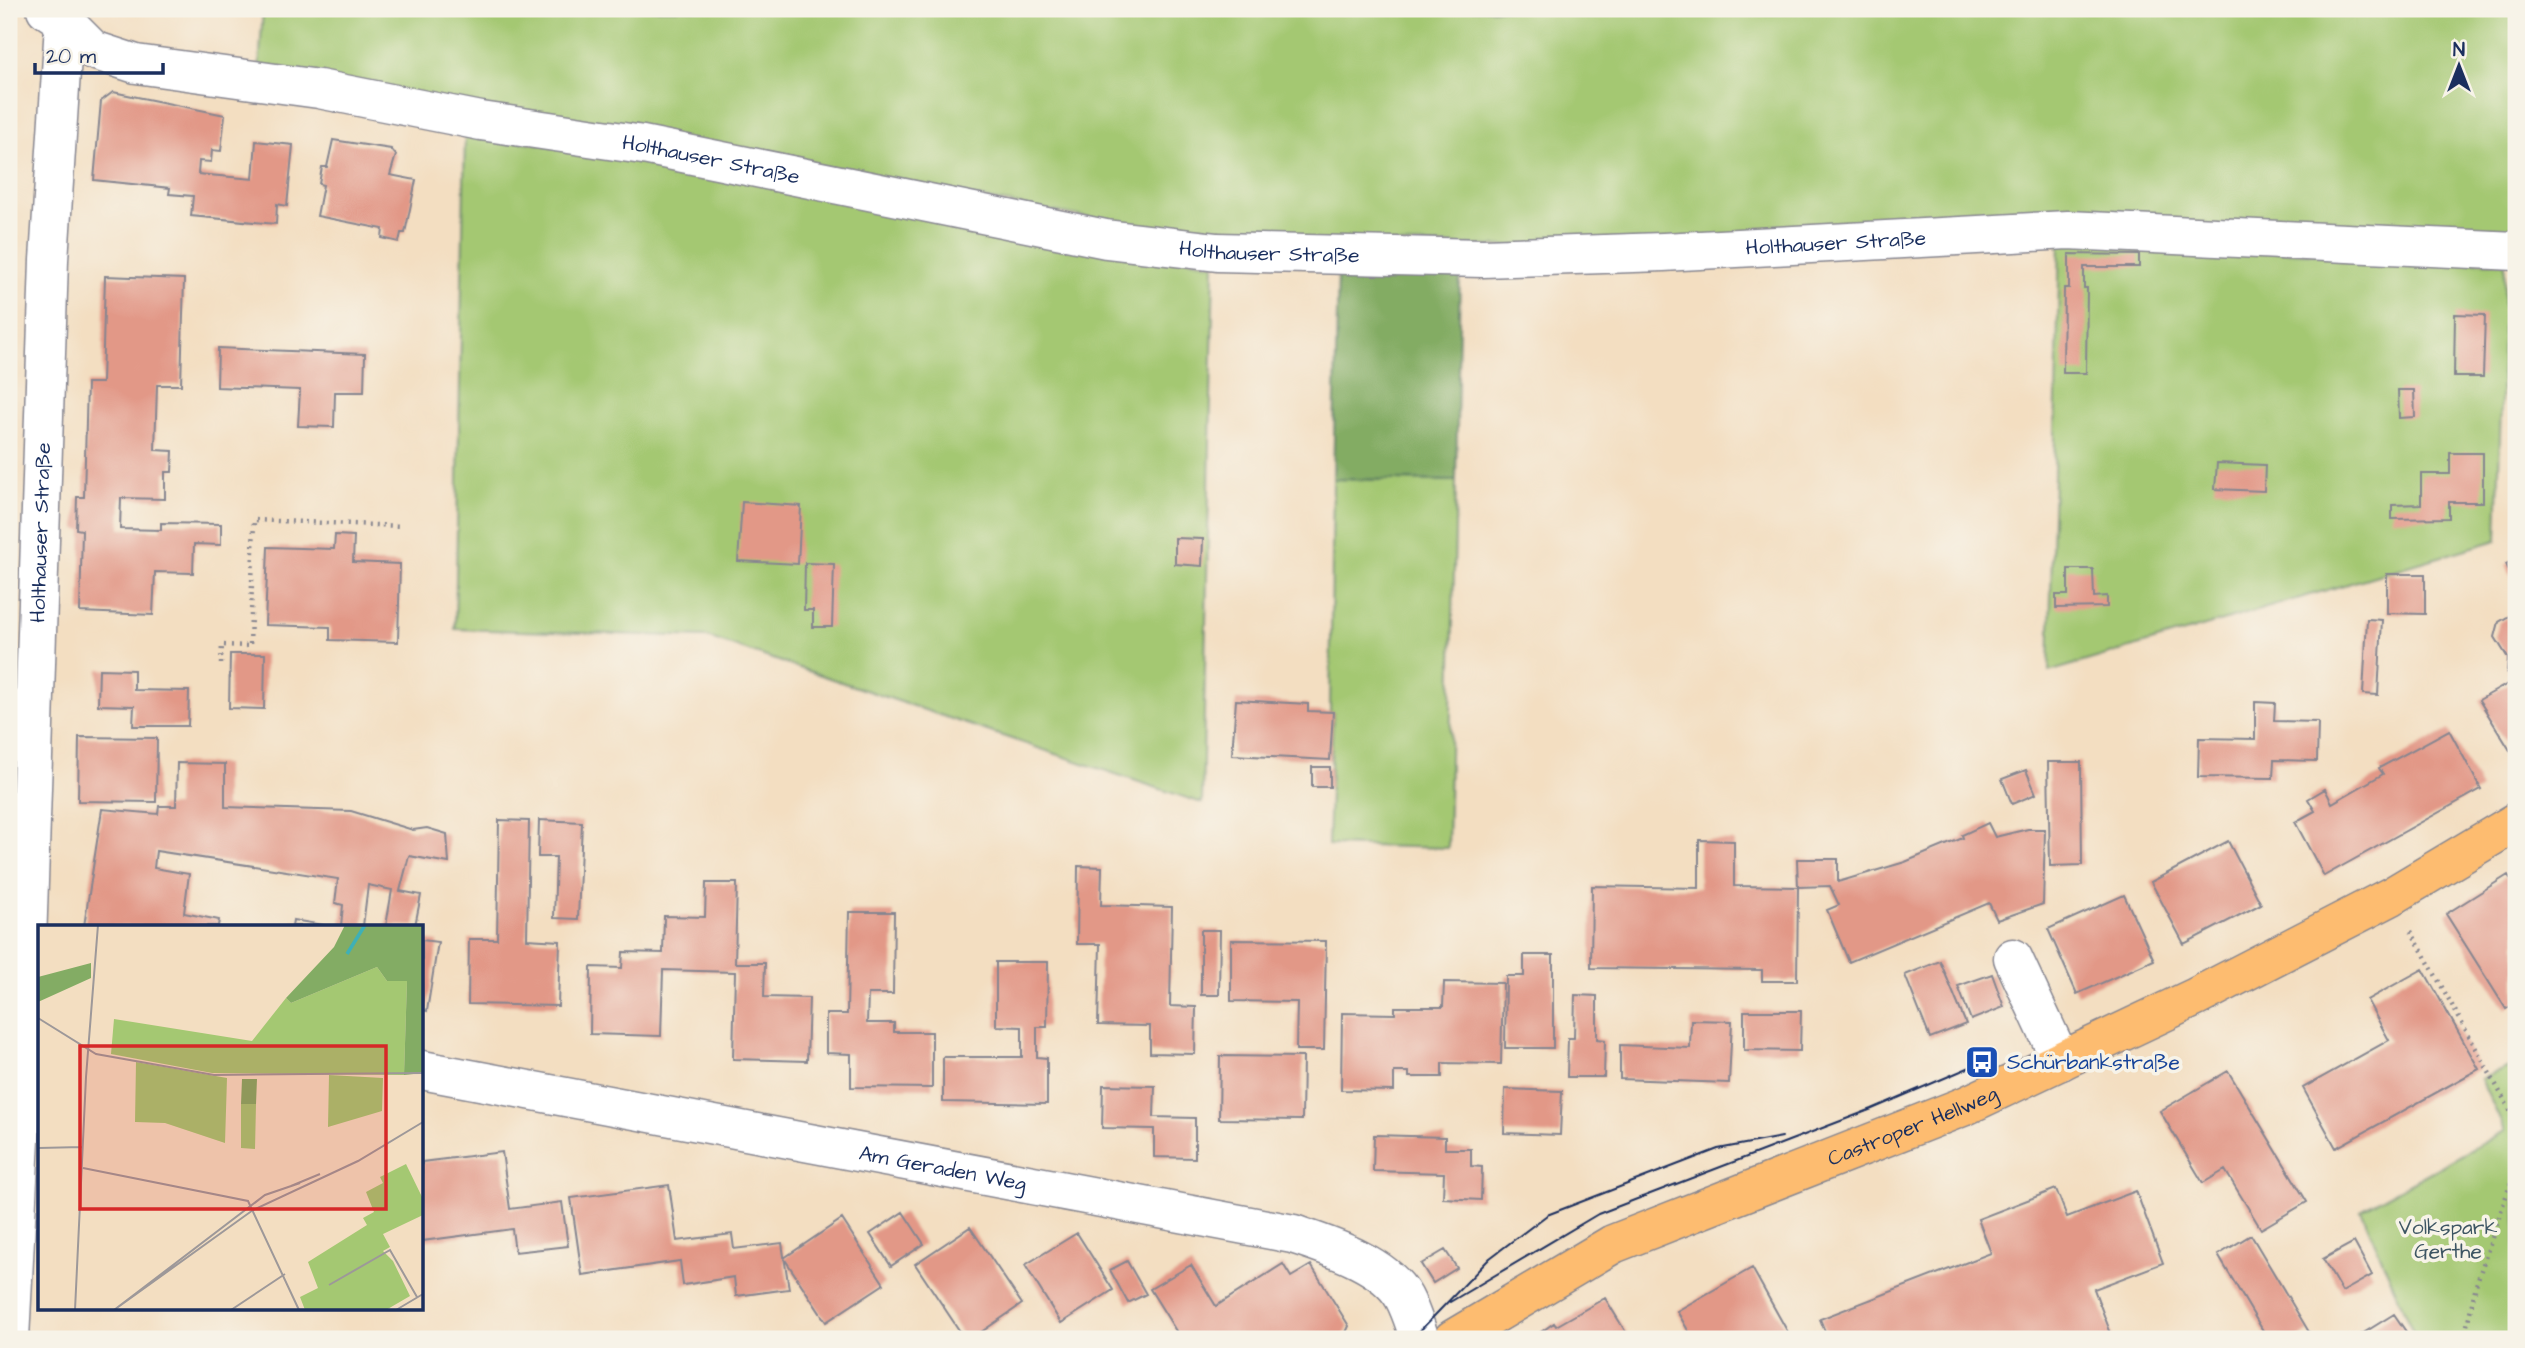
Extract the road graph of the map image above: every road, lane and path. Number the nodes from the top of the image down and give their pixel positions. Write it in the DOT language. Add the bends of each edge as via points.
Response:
graph roads {
  1 [pos="58,13"];
  2 [pos="2511,251"];
  3 [pos="401,526"];
  4 [pos="221,664"];
  5 [pos="2516,822"];
  6 [pos="19,834"];
  7 [pos="2392,896"];
  8 [pos="2013,958"];
  9 [pos="32,1013"];
  10 [pos="2061,1061"];
  11 [pos="424,1070"];
  12 [pos="2516,1121"];
  13 [pos="2516,1167"];
  14 [pos="10,1339"];
  15 [pos="1420,1339"];
  16 [pos="1453,1339"];
  17 [pos="2464,1339"];
  1 -- 2 [label="street, Holthauser Straße" via="93,50 136,64 319,89 481,121 643,145 1106,239 1217,252 1483,258 2068,230"];
  1 -- 6 [label="street, Holthauser Straße"];
  3 -- 4 [label="path" via="254,520 250,646 222,645"];
  5 -- 7 [label="main road, Castroper Hellweg"];
  6 -- 9 [label="street, Holthauser Straße"];
  7 -- 10 [label="main road, Castroper Hellweg"];
  7 -- 12 [label="path"];
  8 -- 10 [label="street"];
  9 -- 14 [label="street, Holthauser Straße"];
  10 -- 16 [label="main road, Castroper Hellweg" via="1965,1106 1613,1244"];
  11 -- 15 [label="street, Am Geraden Weg" via="1293,1234 1342,1251 1388,1279 1404,1297"];
  13 -- 17 [label="path" via="2476,1284"];
}
